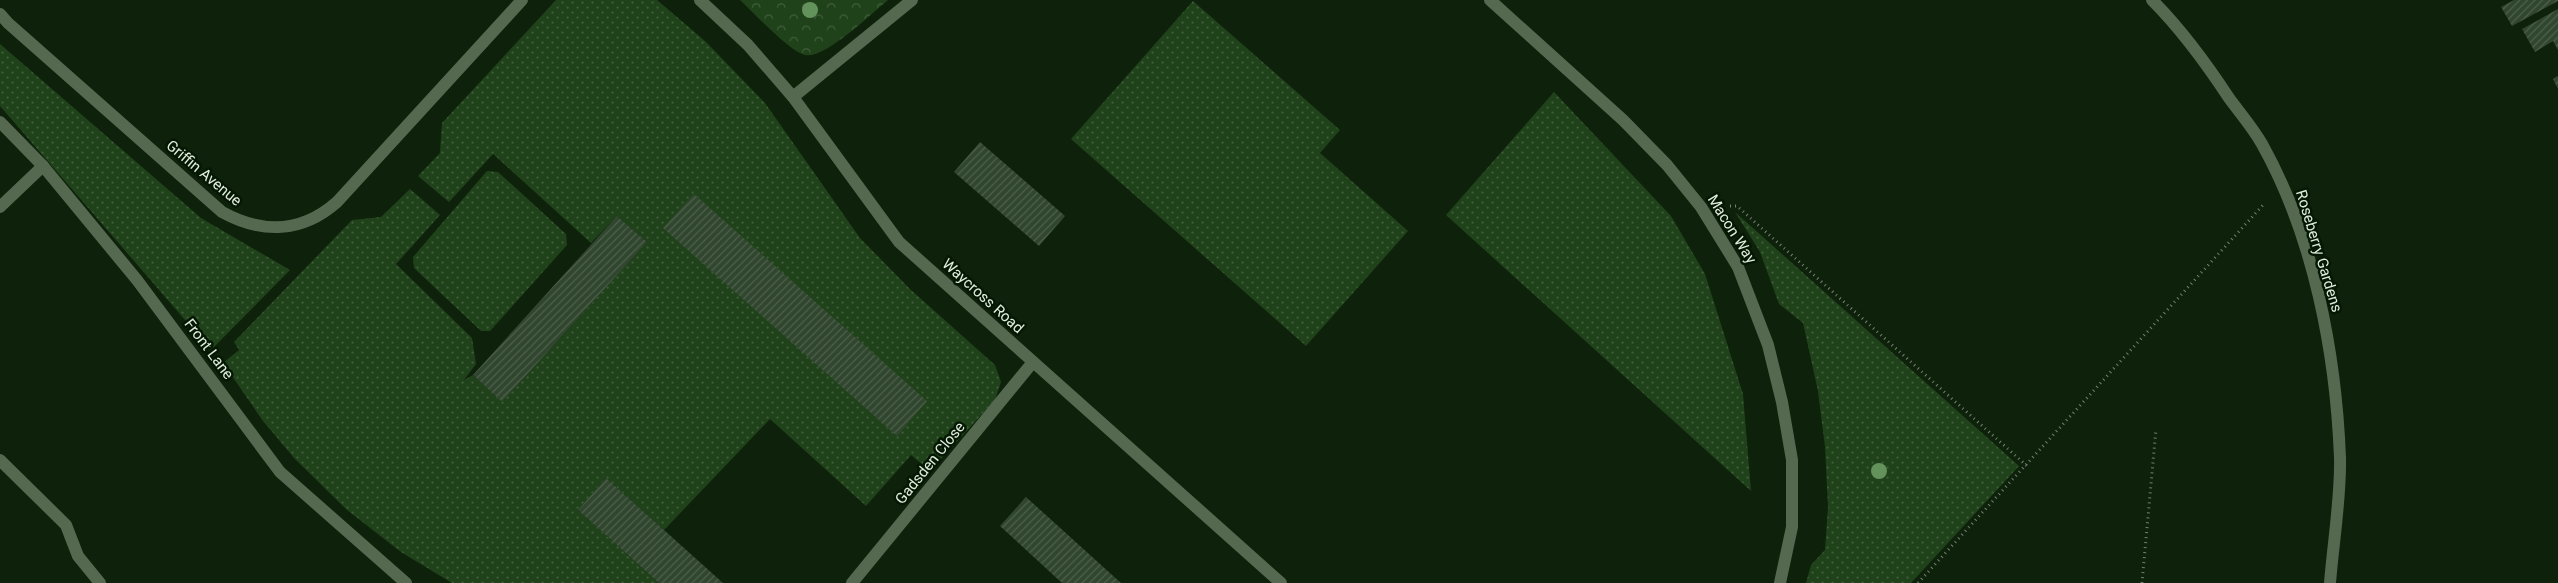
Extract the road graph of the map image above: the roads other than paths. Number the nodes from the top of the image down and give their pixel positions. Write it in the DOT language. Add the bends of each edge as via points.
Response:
graph roads {
  1 [pos="522,0"];
  2 [pos="700,0"];
  3 [pos="912,0"];
  4 [pos="1490,0"];
  5 [pos="2152,0"];
  6 [pos="0,14"];
  7 [pos="793,97"];
  8 [pos="0,122"];
  9 [pos="43,166"];
  10 [pos="0,207"];
  11 [pos="1033,362"];
  12 [pos="0,460"];
  13 [pos="100,583"];
  14 [pos="406,583"];
  15 [pos="852,583"];
  16 [pos="1281,583"];
  17 [pos="1780,583"];
  18 [pos="2330,583"];
  1 -- 6 [label="street, Griffin Avenue" via="337,202 310,221 276,228 257,227 222,212"];
  2 -- 7 [label="street, Waycross Road" via="748,45"];
  3 -- 7 [label="street"];
  4 -- 17 [label="street, Macon Way" via="1623,120 1667,165 1701,208 1738,268 1768,344 1792,460 1792,518"];
  5 -- 18 [label="street, Roseberry Gardens" via="2200,54 2262,144 2299,231 2320,299 2334,380 2340,460"];
  7 -- 11 [label="street, Waycross Road" via="899,242"];
  8 -- 9 [label="street, Front Lane"];
  9 -- 10 [label="street"];
  9 -- 14 [label="street, Front Lane" via="137,280 280,472"];
  11 -- 15 [label="street, Gadsden Close"];
  11 -- 16 [label="street, Waycross Road"];
  12 -- 13 [label="street" via="66,525 78,556"];
}
